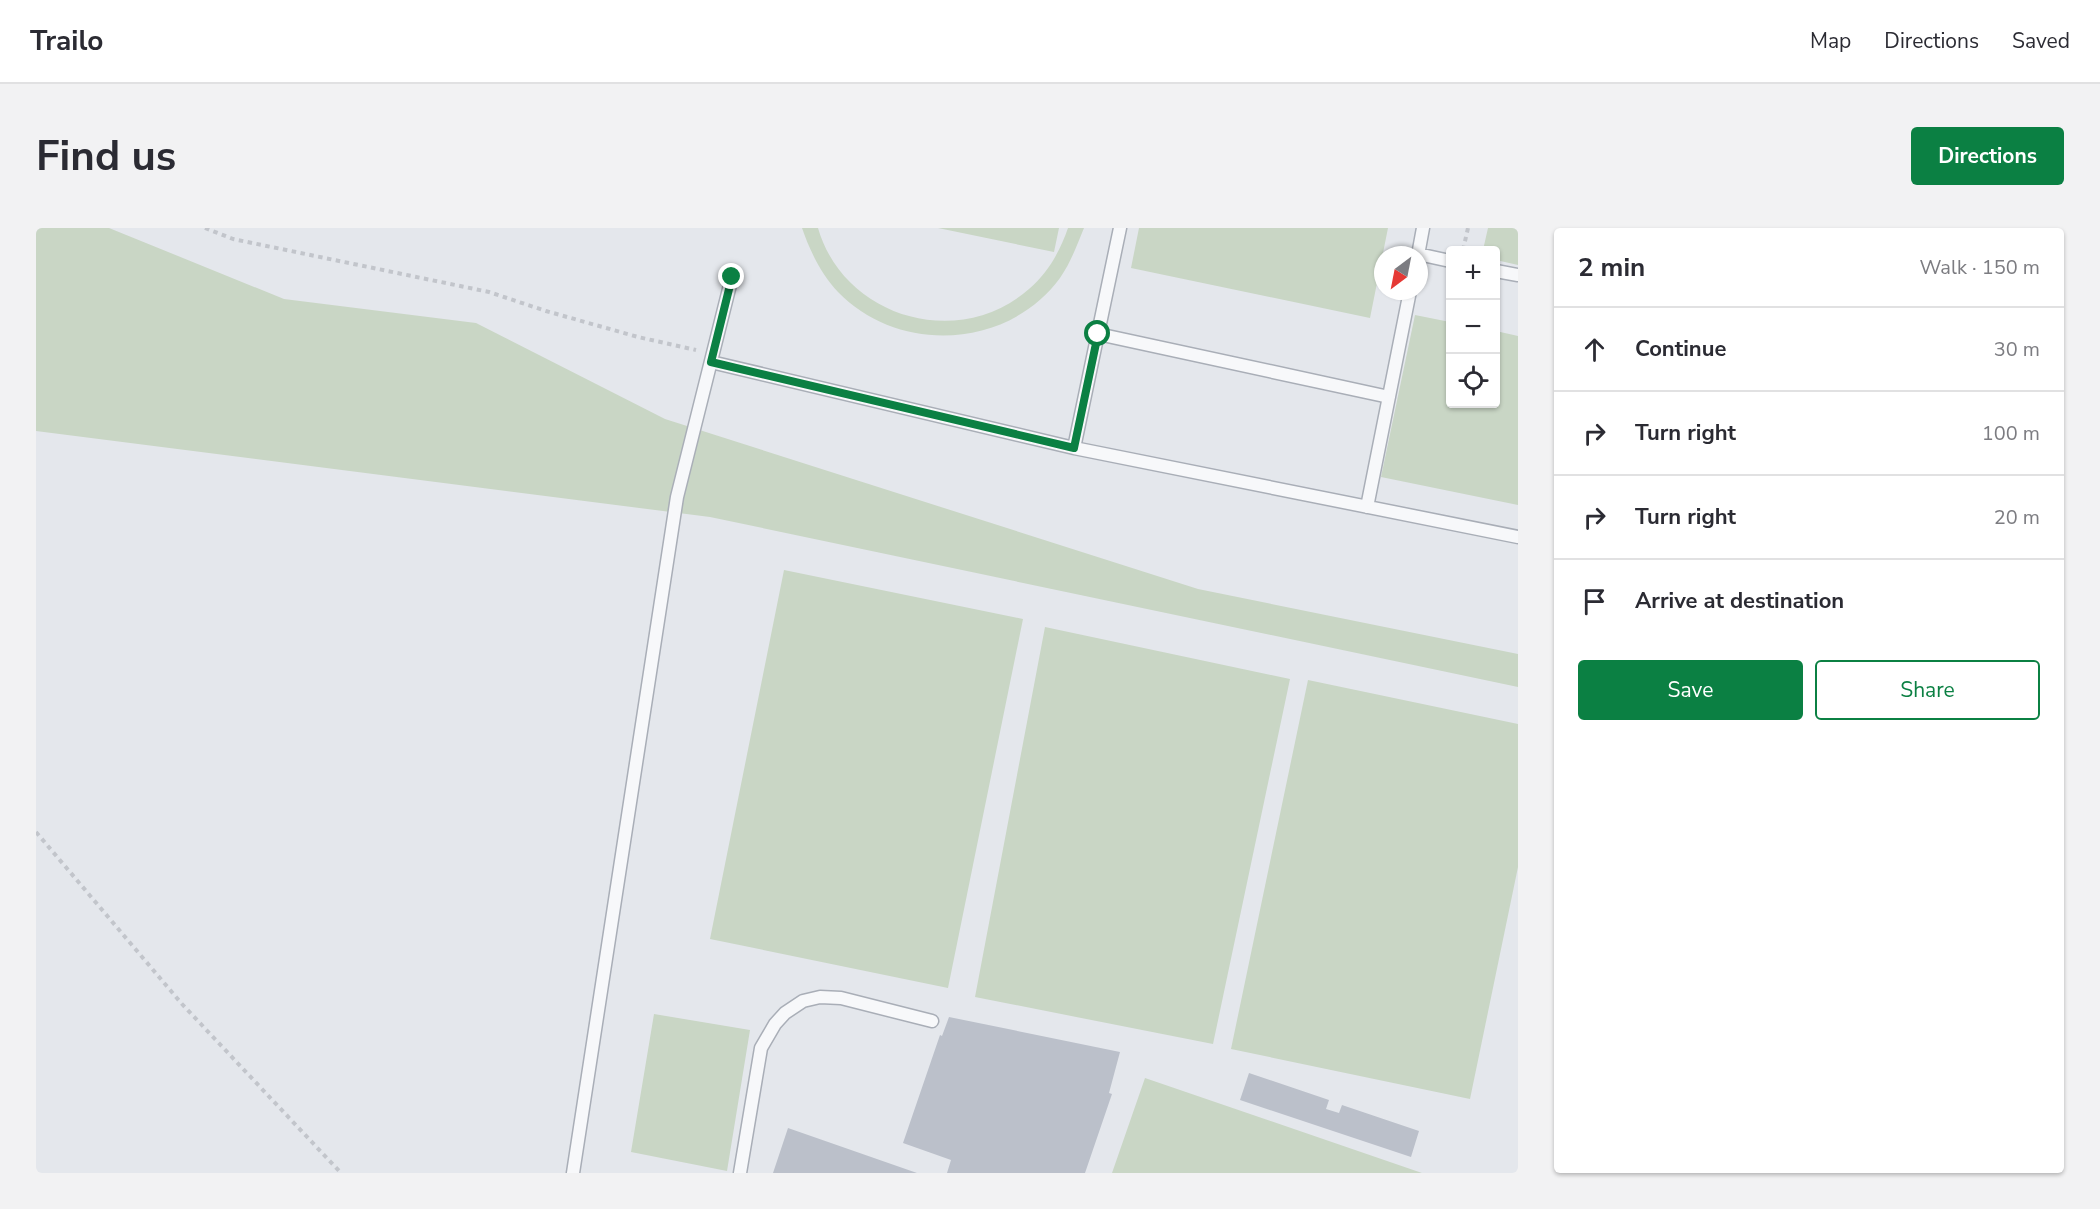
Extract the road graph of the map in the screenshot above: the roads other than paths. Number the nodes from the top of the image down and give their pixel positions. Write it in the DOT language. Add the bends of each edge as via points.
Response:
graph roads {
  1 [pos="1120,228"];
  2 [pos="1423,228"];
  3 [pos="1420,246"];
  4 [pos="1428,256"];
  5 [pos="1446,260"];
  6 [pos="1500,272"];
  7 [pos="1518,275"];
  8 [pos="732,277"];
  9 [pos="1408,300"];
  10 [pos="1098,334"];
  11 [pos="712,358"];
  12 [pos="1389,397"];
  13 [pos="1074,448"];
  14 [pos="1367,507"];
  15 [pos="1518,537"];
  16 [pos="932,1021"];
  17 [pos="573,1173"];
  18 [pos="740,1173"];
  1 -- 10 [label="lane"];
  2 -- 3 [label="lane"];
  4 -- 5 [label="lane"];
  6 -- 7 [label="lane"];
  8 -- 11 [label="lane"];
  9 -- 12 [label="lane"];
  10 -- 12 [label="lane"];
  10 -- 13 [label="lane"];
  11 -- 13 [label="lane"];
  11 -- 17 [label="lane" via="677,497"];
  12 -- 14 [label="lane"];
  13 -- 14 [label="lane"];
  14 -- 15 [label="lane"];
  16 -- 18 [label="lane" via="841,998 803,1001 785,1013 761,1048"];
}
